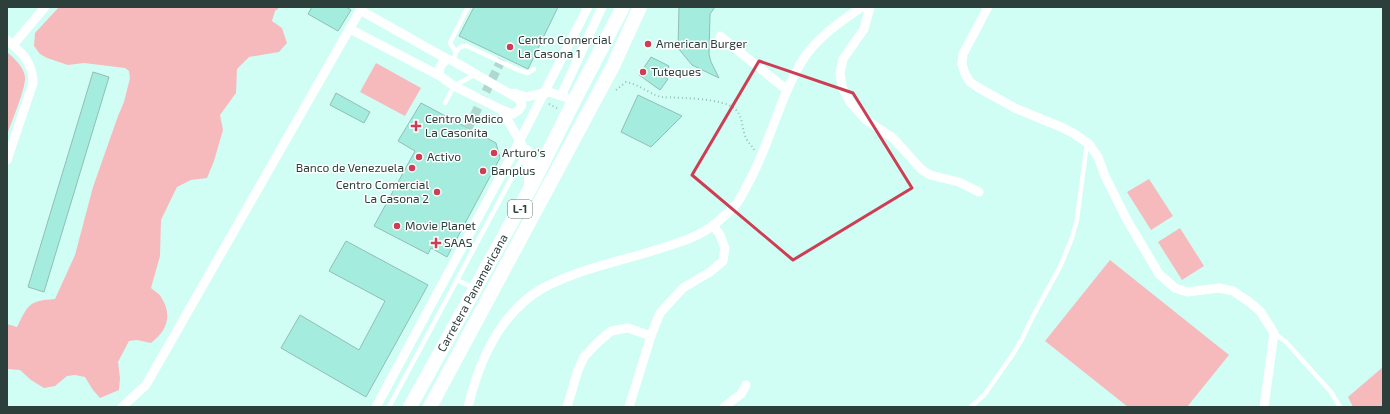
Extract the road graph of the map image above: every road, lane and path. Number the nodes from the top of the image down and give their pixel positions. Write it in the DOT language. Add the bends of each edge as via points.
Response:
graph roads {
  1 [pos="45,7"];
  2 [pos="468,7"];
  3 [pos="588,7"];
  4 [pos="602,7"];
  5 [pos="623,7"];
  6 [pos="640,7"];
  7 [pos="862,7"];
  8 [pos="870,7"];
  9 [pos="988,7"];
  10 [pos="361,8"];
  11 [pos="350,29"];
  12 [pos="720,36"];
  13 [pos="10,42"];
  14 [pos="452,57"];
  15 [pos="534,69"];
  16 [pos="476,74"];
  17 [pos="440,76"];
  18 [pos="454,86"];
  19 [pos="616,90"];
  20 [pos="787,90"];
  21 [pos="506,91"];
  22 [pos="544,93"];
  23 [pos="567,98"];
  24 [pos="445,103"];
  25 [pos="502,110"];
  26 [pos="1087,143"];
  27 [pos="523,146"];
  28 [pos="7,160"];
  29 [pos="760,161"];
  30 [pos="531,187"];
  31 [pos="979,192"];
  32 [pos="713,225"];
  33 [pos="457,280"];
  34 [pos="476,289"];
  35 [pos="1274,333"];
  36 [pos="651,336"];
  37 [pos="746,385"];
  38 [pos="122,407"];
  39 [pos="376,407"];
  40 [pos="389,407"];
  41 [pos="410,407"];
  42 [pos="430,407"];
  43 [pos="468,407"];
  44 [pos="567,407"];
  45 [pos="629,407"];
  46 [pos="724,407"];
  47 [pos="971,407"];
  48 [pos="1264,407"];
  49 [pos="1340,407"];
  1 -- 13 [label="street"];
  2 -- 14 [label="lane" via="450,43"];
  3 -- 22 [label="street"];
  4 -- 23 [label="street"];
  5 -- 23 [label="main road, Carretera Panamericana / L-1"];
  6 -- 42 [label="main road, Carretera Panamericana / L-1" via="612,68"];
  7 -- 20 [label="street" via="844,19 814,46 804,58"];
  8 -- 31 [label="street" via="864,29 843,59 840,74 842,88 850,102 866,120 893,138 930,175 959,182"];
  9 -- 26 [label="street" via="963,54 962,64 970,82 1016,109 1061,127"];
  10 -- 11 [label="street"];
  10 -- 14 [label="street"];
  11 -- 17 [label="street"];
  11 -- 38 [label="street" via="146,385"];
  12 -- 20 [label="street"];
  13 -- 28 [label="street" via="29,62 33,83"];
  14 -- 15 [label="lane" via="463,46 467,46 518,70 528,73"];
  14 -- 16 [label="street"];
  14 -- 17 [label="street" via="442,63"];
  16 -- 18 [label="lane"];
  16 -- 21 [label="street"];
  17 -- 18 [label="street"];
  18 -- 24 [label="lane"];
  18 -- 25 [label="street"];
  19 -- 29 [label="path" via="630,82 662,97 715,101 734,108 741,116 747,140"];
  20 -- 29 [label="street"];
  21 -- 22 [label="street" via="526,97"];
  21 -- 25 [label="street" via="519,99 522,105 513,114"];
  22 -- 23 [label="street" via="549,92"];
  22 -- 27 [label="street"];
  23 -- 30 [label="main road, Carretera Panamericana / L-1"];
  25 -- 27 [label="street"];
  26 -- 35 [label="street" via="1098,157 1126,220 1159,274 1175,288 1187,292 1219,288 1233,291 1260,311"];
  26 -- 47 [label="lane" via="1077,220 1060,267 1016,349 985,394"];
  27 -- 30 [label="main road" via="530,168"];
  27 -- 33 [label="lane"];
  27 -- 39 [label="street"];
  29 -- 32 [label="street" via="737,203"];
  30 -- 34 [label="main road, Carretera Panamericana / L-1"];
  32 -- 36 [label="street" via="725,248 723,261 683,288 660,313"];
  32 -- 43 [label="street" via="689,240 577,273 543,288 528,299 513,313 492,342 473,385"];
  33 -- 34 [label="lane"];
  33 -- 40 [label="lane"];
  34 -- 41 [label="main road, Carretera Panamericana / L-1"];
  35 -- 48 [label="street"];
  35 -- 49 [label="lane" via="1286,342 1331,392"];
  36 -- 44 [label="street" via="628,328 611,331 584,357"];
  36 -- 45 [label="street"];
  37 -- 46 [label="street" via="741,394"];
}
